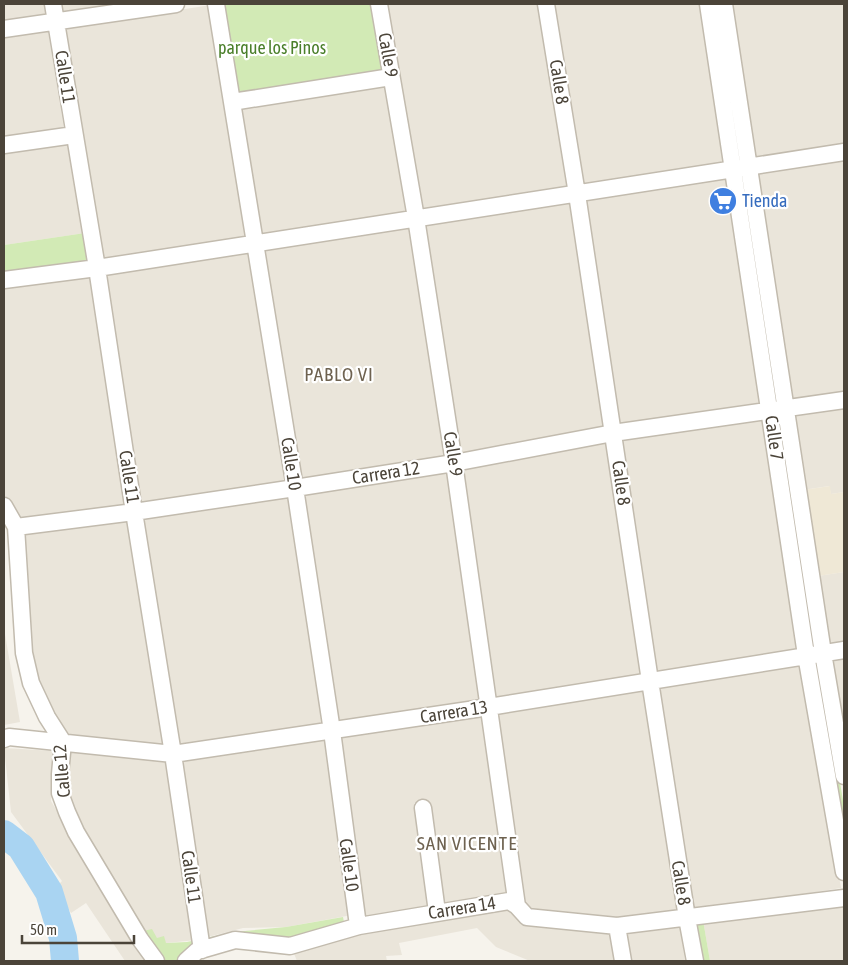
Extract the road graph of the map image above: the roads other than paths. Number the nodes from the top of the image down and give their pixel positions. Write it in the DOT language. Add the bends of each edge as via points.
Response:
graph roads {
  1 [pos="53,4"];
  2 [pos="176,4"];
  3 [pos="216,4"];
  4 [pos="379,4"];
  5 [pos="546,4"];
  6 [pos="708,4"];
  7 [pos="724,4"];
  8 [pos="56,21"];
  9 [pos="4,29"];
  10 [pos="391,77"];
  11 [pos="232,102"];
  12 [pos="74,135"];
  13 [pos="4,145"];
  14 [pos="844,152"];
  15 [pos="741,169"];
  16 [pos="577,194"];
  17 [pos="416,218"];
  18 [pos="255,244"];
  19 [pos="97,268"];
  20 [pos="4,280"];
  21 [pos="844,400"];
  22 [pos="778,410"];
  23 [pos="613,433"];
  24 [pos="454,463"];
  25 [pos="295,488"];
  26 [pos="4,506"];
  27 [pos="134,512"];
  28 [pos="16,527"];
  29 [pos="844,650"];
  30 [pos="823,653"];
  31 [pos="806,655"];
  32 [pos="650,682"];
  33 [pos="489,707"];
  34 [pos="332,730"];
  35 [pos="4,739"];
  36 [pos="63,742"];
  37 [pos="173,754"];
  38 [pos="844,776"];
  39 [pos="423,808"];
  40 [pos="844,872"];
  41 [pos="844,898"];
  42 [pos="517,906"];
  43 [pos="436,912"];
  44 [pos="687,918"];
  45 [pos="359,926"];
  46 [pos="617,926"];
  47 [pos="195,954"];
  48 [pos="156,961"];
  49 [pos="623,961"];
  50 [pos="695,961"];
  1 -- 8 [label="street, Calle 11"];
  2 -- 8 [label="street"];
  3 -- 11 [label="street, Calle 10"];
  4 -- 10 [label="street, Calle 9"];
  5 -- 16 [label="street, Calle 8"];
  6 -- 15 [label="street, Calle 7"];
  7 -- 15 [label="street, Calle 7"];
  8 -- 9 [label="street"];
  8 -- 12 [label="street, Calle 11"];
  10 -- 11 [label="street"];
  10 -- 17 [label="street, Calle 9"];
  11 -- 18 [label="street, Calle 10"];
  12 -- 13 [label="street"];
  12 -- 19 [label="street, Calle 11"];
  14 -- 15 [label="street"];
  15 -- 16 [label="street"];
  15 -- 22 [label="street, Calle 7"];
  16 -- 17 [label="street"];
  16 -- 23 [label="street, Calle 8"];
  17 -- 18 [label="street"];
  17 -- 24 [label="street, Calle 9"];
  18 -- 19 [label="street"];
  18 -- 25 [label="street, Calle 10"];
  19 -- 20 [label="street"];
  19 -- 27 [label="street, Calle 11"];
  21 -- 22 [label="street, Carrera 12"];
  22 -- 23 [label="street, Carrera 12"];
  22 -- 30 [label="street, Calle 7"];
  22 -- 31 [label="street, Calle 7"];
  23 -- 24 [label="street, Carrera 12"];
  23 -- 32 [label="street, Calle 8"];
  24 -- 25 [label="street, Carrera 12"];
  24 -- 33 [label="street, Calle 9"];
  25 -- 27 [label="street, Carrera 12"];
  25 -- 34 [label="street, Calle 10"];
  26 -- 28 [label="street, Calle 12"];
  27 -- 28 [label="street, Carrera 12"];
  27 -- 37 [label="street, Calle 11"];
  28 -- 36 [label="street, Calle 12" via="24,653 30,683"];
  29 -- 30 [label="street, Carrera 13"];
  30 -- 31 [label="street, Carrera 13"];
  30 -- 38 [label="street, Calle 7"];
  31 -- 32 [label="street, Carrera 13"];
  31 -- 40 [label="street, Calle 7"];
  32 -- 33 [label="street, Carrera 13"];
  32 -- 44 [label="street, Calle 8"];
  33 -- 34 [label="street, Carrera 13"];
  33 -- 42 [label="street, Calle 9"];
  34 -- 37 [label="street, Carrera 13"];
  34 -- 45 [label="street, Calle 10"];
  35 -- 36 [label="street, Carrera 13"];
  36 -- 37 [label="street, Carrera 13"];
  36 -- 48 [label="street, Calle 12" via="60,792 67,812 76,832"];
  37 -- 47 [label="street, Calle 11"];
  39 -- 43 [label="street"];
  41 -- 44 [label="street, Carrera 14"];
  42 -- 43 [label="street, Carrera 14" via="508,901"];
  42 -- 46 [label="street, Carrera 14" via="527,917"];
  43 -- 45 [label="street, Carrera 14"];
  44 -- 46 [label="street, Carrera 14"];
  44 -- 50 [label="street, Calle 8"];
  45 -- 47 [label="street, Carrera 14" via="290,946 235,940"];
  46 -- 49 [label="street"];
}
